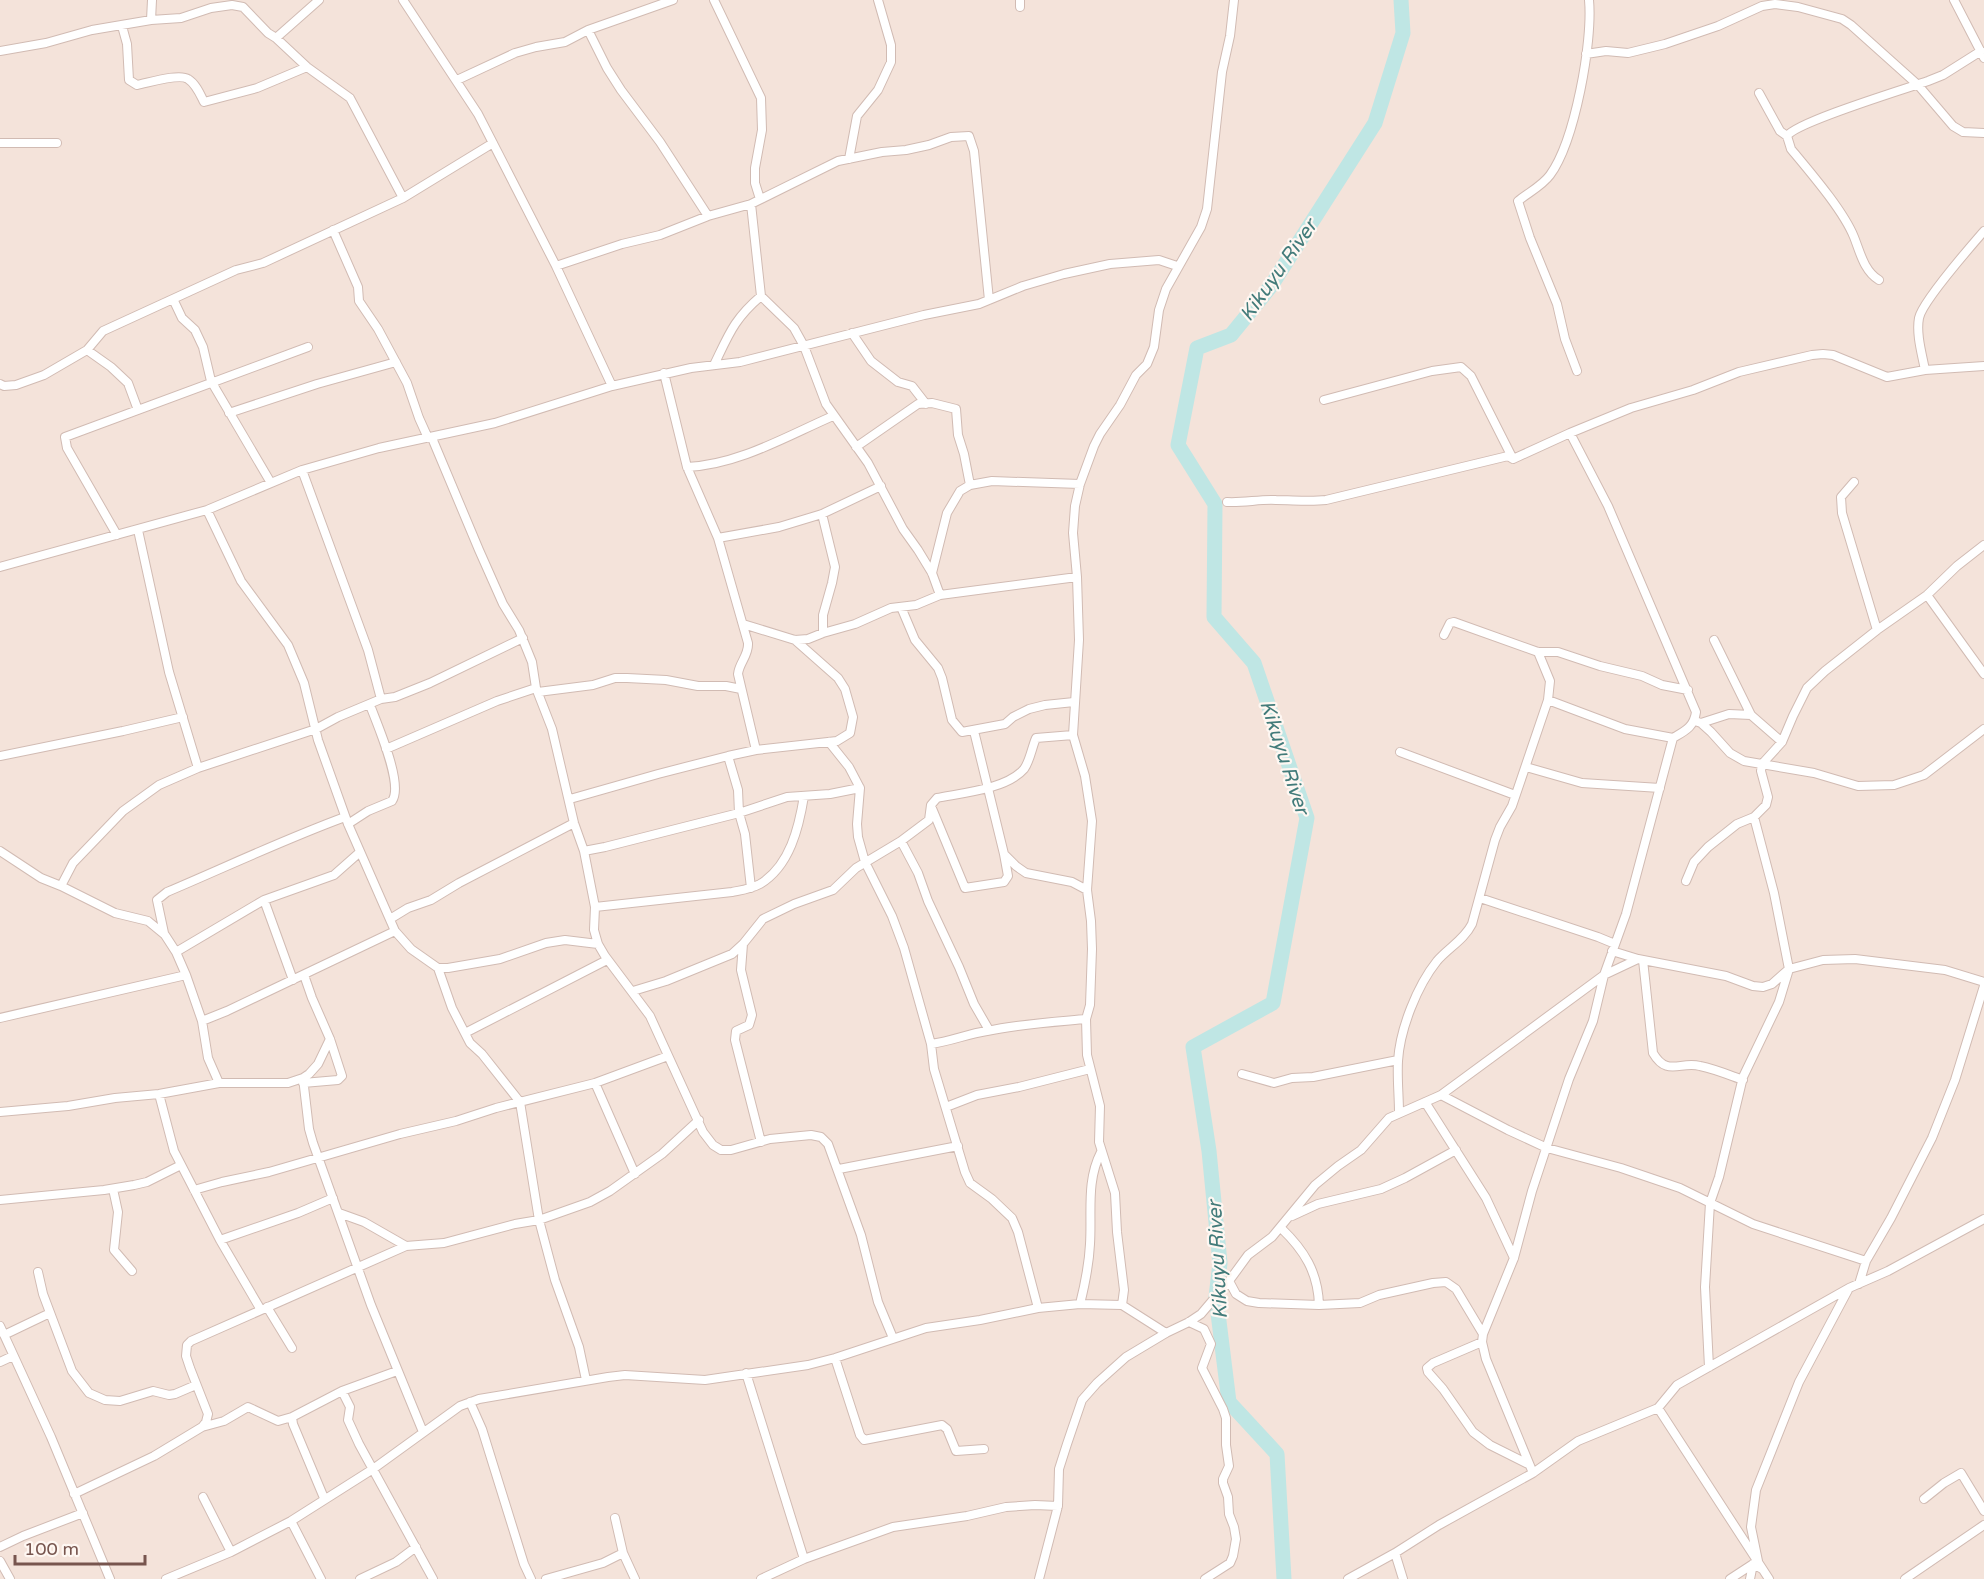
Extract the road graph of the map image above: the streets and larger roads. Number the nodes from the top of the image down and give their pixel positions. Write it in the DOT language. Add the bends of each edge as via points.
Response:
graph roads {
  1 [pos="152,0"];
  2 [pos="319,0"];
  3 [pos="402,0"];
  4 [pos="673,0"];
  5 [pos="714,0"];
  6 [pos="878,0"];
  7 [pos="1234,0"];
  8 [pos="1589,0"];
  9 [pos="1954,0"];
  10 [pos="151,21"];
  11 [pos="122,26"];
  12 [pos="588,30"];
  13 [pos="276,38"];
  14 [pos="0,51"];
  15 [pos="1586,54"];
  16 [pos="1983,54"];
  17 [pos="307,67"];
  18 [pos="457,80"];
  19 [pos="1918,85"];
  20 [pos="1759,93"];
  21 [pos="1984,134"];
  22 [pos="1787,136"];
  23 [pos="0,143"];
  24 [pos="57,143"];
  25 [pos="493,143"];
  26 [pos="849,159"];
  27 [pos="403,198"];
  28 [pos="760,199"];
  29 [pos="751,204"];
  30 [pos="708,216"];
  31 [pos="333,230"];
  32 [pos="1984,231"];
  33 [pos="556,266"];
  34 [pos="1177,266"];
  35 [pos="1879,280"];
  36 [pos="761,296"];
  37 [pos="173,299"];
  38 [pos="989,300"];
  39 [pos="852,333"];
  40 [pos="804,346"];
  41 [pos="308,347"];
  42 [pos="87,351"];
  43 [pos="396,362"];
  44 [pos="714,365"];
  45 [pos="1984,366"];
  46 [pos="1925,370"];
  47 [pos="1577,371"];
  48 [pos="664,374"];
  49 [pos="211,381"];
  50 [pos="0,384"];
  51 [pos="612,386"];
  52 [pos="1323,400"];
  53 [pos="926,404"];
  54 [pos="138,410"];
  55 [pos="229,414"];
  56 [pos="833,416"];
  57 [pos="1570,433"];
  58 [pos="430,438"];
  59 [pos="856,447"];
  60 [pos="1513,459"];
  61 [pos="687,467"];
  62 [pos="302,470"];
  63 [pos="1854,482"];
  64 [pos="272,483"];
  65 [pos="1080,484"];
  66 [pos="970,485"];
  67 [pos="881,486"];
  68 [pos="1227,502"];
  69 [pos="207,510"];
  70 [pos="822,514"];
  71 [pos="138,530"];
  72 [pos="117,535"];
  73 [pos="718,538"];
  74 [pos="1984,545"];
  75 [pos="0,567"];
  76 [pos="932,573"];
  77 [pos="1077,577"];
  78 [pos="940,595"];
  79 [pos="1927,595"];
  80 [pos="901,607"];
  81 [pos="744,624"];
  82 [pos="1878,630"];
  83 [pos="822,633"];
  84 [pos="1444,635"];
  85 [pos="523,638"];
  86 [pos="795,640"];
  87 [pos="1714,640"];
  88 [pos="1539,652"];
  89 [pos="1984,674"];
  90 [pos="741,689"];
  91 [pos="537,690"];
  92 [pos="1688,690"];
  93 [pos="381,699"];
  94 [pos="1548,700"];
  95 [pos="1074,702"];
  96 [pos="370,705"];
  97 [pos="1751,715"];
  98 [pos="183,717"];
  99 [pos="1698,722"];
  100 [pos="316,729"];
  101 [pos="1984,729"];
  102 [pos="974,731"];
  103 [pos="1073,735"];
  104 [pos="1673,738"];
  105 [pos="1782,741"];
  106 [pos="829,742"];
  107 [pos="386,749"];
  108 [pos="756,750"];
  109 [pos="1400,752"];
  110 [pos="0,756"];
  111 [pos="728,756"];
  112 [pos="1762,764"];
  113 [pos="1526,767"];
  114 [pos="198,768"];
  115 [pos="860,788"];
  116 [pos="988,788"];
  117 [pos="1660,788"];
  118 [pos="1515,795"];
  119 [pos="804,796"];
  120 [pos="570,799"];
  121 [pos="930,805"];
  122 [pos="739,813"];
  123 [pos="1754,817"];
  124 [pos="346,820"];
  125 [pos="574,823"];
  126 [pos="902,842"];
  127 [pos="0,851"];
  128 [pos="584,851"];
  129 [pos="360,852"];
  130 [pos="1004,854"];
  131 [pos="865,862"];
  132 [pos="1686,881"];
  133 [pos="61,886"];
  134 [pos="751,888"];
  135 [pos="1086,890"];
  136 [pos="1480,898"];
  137 [pos="264,900"];
  138 [pos="595,907"];
  139 [pos="390,919"];
  140 [pos="395,931"];
  141 [pos="165,935"];
  142 [pos="598,944"];
  143 [pos="743,944"];
  144 [pos="1614,947"];
  145 [pos="176,952"];
  146 [pos="608,960"];
  147 [pos="1641,960"];
  148 [pos="438,968"];
  149 [pos="1789,969"];
  150 [pos="186,975"];
  151 [pos="304,975"];
  152 [pos="1604,975"];
  153 [pos="293,980"];
  154 [pos="1984,984"];
  155 [pos="633,992"];
  156 [pos="0,1018"];
  157 [pos="1086,1019"];
  158 [pos="202,1021"];
  159 [pos="989,1030"];
  160 [pos="465,1033"];
  161 [pos="330,1039"];
  162 [pos="931,1044"];
  163 [pos="668,1056"];
  164 [pos="1398,1060"];
  165 [pos="1089,1069"];
  166 [pos="1242,1074"];
  167 [pos="303,1080"];
  168 [pos="1743,1080"];
  169 [pos="219,1083"];
  170 [pos="595,1083"];
  171 [pos="159,1094"];
  172 [pos="1441,1095"];
  173 [pos="520,1102"];
  174 [pos="1425,1102"];
  175 [pos="946,1107"];
  176 [pos="0,1112"];
  177 [pos="1399,1113"];
  178 [pos="699,1120"];
  179 [pos="761,1142"];
  180 [pos="958,1146"];
  181 [pos="1547,1148"];
  182 [pos="1456,1150"];
  183 [pos="1101,1152"];
  184 [pos="318,1157"];
  185 [pos="181,1165"];
  186 [pos="839,1170"];
  187 [pos="634,1174"];
  188 [pos="113,1189"];
  189 [pos="194,1190"];
  190 [pos="333,1198"];
  191 [pos="0,1200"];
  192 [pos="1710,1203"];
  193 [pos="339,1213"];
  194 [pos="1291,1216"];
  195 [pos="1984,1218"];
  196 [pos="539,1220"];
  197 [pos="1281,1228"];
  198 [pos="220,1240"];
  199 [pos="406,1246"];
  200 [pos="1514,1258"];
  201 [pos="1866,1261"];
  202 [pos="357,1267"];
  203 [pos="132,1271"];
  204 [pos="38,1272"];
  205 [pos="1229,1281"];
  206 [pos="1858,1284"];
  207 [pos="1849,1288"];
  208 [pos="1080,1304"];
  209 [pos="1122,1305"];
  210 [pos="1319,1305"];
  211 [pos="264,1308"];
  212 [pos="1038,1308"];
  213 [pos="50,1313"];
  214 [pos="1189,1322"];
  215 [pos="0,1326"];
  216 [pos="1166,1333"];
  217 [pos="4,1335"];
  218 [pos="893,1338"];
  219 [pos="1483,1338"];
  220 [pos="292,1348"];
  221 [pos="13,1356"];
  222 [pos="836,1358"];
  223 [pos="0,1362"];
  224 [pos="1709,1367"];
  225 [pos="397,1371"];
  226 [pos="746,1373"];
  227 [pos="586,1380"];
  228 [pos="196,1385"];
  229 [pos="342,1391"];
  230 [pos="470,1402"];
  231 [pos="1658,1408"];
  232 [pos="292,1417"];
  233 [pos="202,1427"];
  234 [pos="423,1432"];
  235 [pos="984,1449"];
  236 [pos="1528,1464"];
  237 [pos="373,1469"];
  238 [pos="1533,1473"];
  239 [pos="75,1494"];
  240 [pos="203,1497"];
  241 [pos="324,1498"];
  242 [pos="1924,1499"];
  243 [pos="1059,1506"];
  244 [pos="1984,1511"];
  245 [pos="83,1513"];
  246 [pos="615,1518"];
  247 [pos="291,1521"];
  248 [pos="1984,1525"];
  249 [pos="0,1547"];
  250 [pos="416,1547"];
  251 [pos="231,1552"];
  252 [pos="623,1553"];
  253 [pos="1395,1553"];
  254 [pos="804,1559"];
  255 [pos="0,1561"];
  256 [pos="1755,1563"];
  257 [pos="766,1578"];
  258 [pos="9,1579"];
  259 [pos="110,1579"];
  260 [pos="166,1579"];
  261 [pos="321,1579"];
  262 [pos="360,1579"];
  263 [pos="433,1579"];
  264 [pos="531,1579"];
  265 [pos="546,1579"];
  266 [pos="635,1579"];
  267 [pos="1039,1579"];
  268 [pos="1205,1579"];
  269 [pos="1348,1579"];
  270 [pos="1403,1579"];
  271 [pos="1730,1579"];
  272 [pos="1750,1579"];
  273 [pos="1769,1579"];
  274 [pos="1905,1579"];
  1 -- 10 [label="street"];
  2 -- 13 [label="street"];
  3 -- 18 [label="street"];
  4 -- 12 [label="street"];
  5 -- 28 [label="street" via="761,98 762,130 754,168"];
  6 -- 26 [label="street" via="891,45 891,62 878,90 857,116"];
  7 -- 34 [label="street" via="1207,209 1186,256"];
  8 -- 15 [label="street"];
  9 -- 16 [label="street"];
  10 -- 11 [label="street"];
  10 -- 13 [label="street" via="181,18 232,4 243,7"];
  11 -- 14 [label="street"];
  11 -- 17 [label="street" via="129,80 136,85 187,78 204,102 257,88"];
  12 -- 18 [label="street" via="565,42 515,53"];
  12 -- 30 [label="street" via="621,90 660,141"];
  13 -- 17 [label="street"];
  15 -- 19 [label="street" via="1628,53 1665,44 1775,4 1842,19"];
  15 -- 47 [label="street" via="1577,105 1560,159 1544,182 1518,201 1557,304"];
  16 -- 19 [label="street"];
  17 -- 27 [label="street" via="350,98"];
  18 -- 25 [label="street"];
  19 -- 21 [label="street" via="1953,126 1963,132"];
  19 -- 22 [label="street" via="1796,128"];
  20 -- 22 [label="street" via="1780,131"];
  22 -- 35 [label="street" via="1791,149 1848,226 1872,276"];
  23 -- 24 [label="street"];
  25 -- 27 [label="street"];
  25 -- 33 [label="street"];
  26 -- 28 [label="street"];
  26 -- 38 [label="street" via="969,136 974,151"];
  27 -- 31 [label="street"];
  28 -- 29 [label="street"];
  29 -- 30 [label="street"];
  29 -- 36 [label="street"];
  30 -- 33 [label="street" via="660,235"];
  31 -- 37 [label="street"];
  31 -- 43 [label="street" via="358,287 359,301"];
  32 -- 46 [label="street" via="1920,314"];
  33 -- 51 [label="street"];
  34 -- 38 [label="street" via="1159,260 1110,264 1023,286"];
  34 -- 65 [label="street" via="1159,310 1156,339 1147,364 1136,375 1100,434"];
  36 -- 40 [label="street" via="791,324"];
  36 -- 44 [label="street" via="743,311"];
  37 -- 42 [label="street" via="103,331"];
  37 -- 49 [label="street" via="203,347"];
  38 -- 39 [label="street"];
  39 -- 40 [label="street"];
  39 -- 53 [label="street" via="871,361 898,382 912,386"];
  40 -- 44 [label="street"];
  40 -- 56 [label="street"];
  41 -- 49 [label="street"];
  42 -- 50 [label="street" via="44,375 16,385"];
  42 -- 54 [label="street" via="128,383"];
  43 -- 55 [label="street"];
  43 -- 58 [label="street"];
  44 -- 48 [label="street"];
  45 -- 46 [label="street"];
  46 -- 57 [label="street" via="1887,377 1833,355 1812,355 1739,372"];
  48 -- 51 [label="street"];
  48 -- 61 [label="street"];
  49 -- 54 [label="street"];
  49 -- 55 [label="street"];
  51 -- 58 [label="street" via="495,423"];
  52 -- 60 [label="street" via="1461,367 1471,376"];
  53 -- 59 [label="street" via="911,408"];
  53 -- 66 [label="street" via="956,409"];
  54 -- 72 [label="street" via="65,437 67,448"];
  55 -- 64 [label="street"];
  56 -- 59 [label="street"];
  56 -- 61 [label="street" via="743,454"];
  57 -- 60 [label="street"];
  57 -- 92 [label="street" via="1608,506"];
  58 -- 62 [label="street"];
  58 -- 85 [label="street" via="500,597"];
  59 -- 67 [label="street"];
  60 -- 68 [label="street" via="1508,456 1326,500"];
  61 -- 73 [label="street"];
  62 -- 64 [label="street"];
  62 -- 93 [label="street" via="368,650"];
  63 -- 82 [label="street" via="1841,497 1842,513"];
  64 -- 69 [label="street"];
  65 -- 66 [label="street" via="992,481"];
  65 -- 77 [label="street" via="1073,533"];
  66 -- 76 [label="street" via="960,491 947,513"];
  67 -- 70 [label="street"];
  67 -- 76 [label="street"];
  69 -- 71 [label="street"];
  69 -- 100 [label="street" via="240,581 288,645 304,683"];
  70 -- 73 [label="street"];
  70 -- 83 [label="street" via="835,567"];
  71 -- 72 [label="street"];
  71 -- 98 [label="street" via="169,672"];
  72 -- 75 [label="street"];
  73 -- 81 [label="street"];
  74 -- 79 [label="street"];
  76 -- 78 [label="street"];
  77 -- 78 [label="street"];
  77 -- 95 [label="street" via="1079,640"];
  78 -- 80 [label="street"];
  79 -- 82 [label="street"];
  79 -- 89 [label="street"];
  80 -- 83 [label="street"];
  80 -- 102 [label="street" via="915,640 938,668 952,720 962,732"];
  81 -- 86 [label="street"];
  81 -- 90 [label="street" via="749,647 739,667"];
  82 -- 105 [label="street" via="1807,688"];
  83 -- 86 [label="street"];
  84 -- 88 [label="street" via="1450,622 1454,622"];
  85 -- 91 [label="street"];
  85 -- 93 [label="street" via="430,683"];
  86 -- 106 [label="street" via="846,689 852,728 850,734"];
  87 -- 97 [label="street"];
  88 -- 92 [label="street" via="1558,652"];
  88 -- 94 [label="street" via="1550,681"];
  90 -- 91 [label="street" via="615,678 593,685"];
  90 -- 108 [label="street"];
  91 -- 107 [label="street" via="497,701"];
  91 -- 120 [label="street" via="552,729"];
  92 -- 99 [label="street"];
  93 -- 96 [label="street"];
  94 -- 104 [label="street" via="1625,729"];
  94 -- 113 [label="street"];
  95 -- 102 [label="street" via="1029,709 1005,724"];
  95 -- 103 [label="street"];
  96 -- 100 [label="street"];
  96 -- 107 [label="street"];
  97 -- 99 [label="street" via="1729,714"];
  97 -- 105 [label="street"];
  98 -- 110 [label="street"];
  98 -- 114 [label="street"];
  99 -- 104 [label="street"];
  99 -- 112 [label="street" via="1737,759"];
  100 -- 114 [label="street"];
  100 -- 124 [label="street"];
  101 -- 112 [label="street" via="1924,775 1894,785 1858,786"];
  102 -- 116 [label="street"];
  103 -- 116 [label="street" via="1036,738 1025,768"];
  103 -- 135 [label="street" via="1092,821"];
  104 -- 117 [label="street"];
  105 -- 112 [label="street"];
  106 -- 108 [label="street"];
  106 -- 115 [label="street"];
  107 -- 124 [label="street" via="395,782 394,800"];
  108 -- 111 [label="street"];
  109 -- 118 [label="street"];
  111 -- 120 [label="street"];
  111 -- 122 [label="street" via="738,790"];
  112 -- 123 [label="street" via="1767,805"];
  113 -- 117 [label="street" via="1582,783"];
  113 -- 118 [label="street"];
  114 -- 133 [label="street" via="159,785 123,811 74,863"];
  115 -- 119 [label="street"];
  115 -- 131 [label="street" via="857,824"];
  116 -- 121 [label="street" via="937,798"];
  116 -- 130 [label="street"];
  117 -- 144 [label="street"];
  118 -- 136 [label="street" via="1495,840"];
  119 -- 122 [label="street" via="787,797"];
  119 -- 134 [label="street" via="792,846 762,882"];
  120 -- 125 [label="street"];
  121 -- 126 [label="street" via="929,820"];
  121 -- 130 [label="street" via="965,888 1004,882 1008,876"];
  122 -- 128 [label="street"];
  122 -- 134 [label="street"];
  123 -- 132 [label="street" via="1737,824 1708,847 1694,862"];
  123 -- 149 [label="street"];
  124 -- 129 [label="street"];
  124 -- 141 [label="street" via="307,831 166,892 157,900"];
  125 -- 128 [label="street"];
  125 -- 139 [label="street"];
  126 -- 131 [label="street"];
  126 -- 159 [label="street"];
  127 -- 133 [label="street" via="41,878"];
  128 -- 138 [label="street"];
  129 -- 137 [label="street" via="334,874"];
  129 -- 139 [label="street"];
  130 -- 135 [label="street" via="1026,873 1072,882"];
  131 -- 143 [label="street" via="833,890 763,919"];
  131 -- 162 [label="street" via="904,948"];
  133 -- 141 [label="street" via="115,913 148,921"];
  134 -- 138 [label="street"];
  135 -- 157 [label="street" via="1092,949"];
  136 -- 144 [label="street" via="1598,936"];
  136 -- 164 [label="street" via="1468,932 1437,961 1418,990"];
  137 -- 145 [label="street"];
  137 -- 153 [label="street"];
  138 -- 142 [label="street"];
  139 -- 140 [label="street"];
  140 -- 148 [label="street" via="411,949"];
  140 -- 151 [label="street"];
  141 -- 145 [label="street"];
  142 -- 146 [label="street"];
  142 -- 148 [label="street" via="565,940 501,959"];
  143 -- 155 [label="street" via="732,954"];
  143 -- 179 [label="street" via="741,970 752,1015 748,1025 736,1031 735,1040"];
  144 -- 147 [label="street"];
  144 -- 152 [label="street"];
  145 -- 150 [label="street"];
  146 -- 155 [label="street"];
  146 -- 160 [label="street"];
  147 -- 149 [label="street" via="1763,987"];
  147 -- 152 [label="street"];
  147 -- 168 [label="street" via="1653,1053 1658,1063 1669,1067 1698,1065"];
  148 -- 160 [label="street"];
  149 -- 154 [label="street" via="1823,960 1854,959 1945,970"];
  149 -- 168 [label="street" via="1779,1002"];
  150 -- 156 [label="street"];
  150 -- 158 [label="street"];
  151 -- 153 [label="street"];
  151 -- 161 [label="street"];
  152 -- 172 [label="street"];
  152 -- 181 [label="street" via="1593,1021"];
  153 -- 158 [label="street"];
  154 -- 201 [label="street" via="1955,1080 1932,1138"];
  155 -- 163 [label="street" via="657,1029"];
  157 -- 159 [label="street"];
  157 -- 165 [label="street"];
  158 -- 169 [label="street" via="208,1058"];
  159 -- 162 [label="street"];
  160 -- 173 [label="street"];
  161 -- 167 [label="street" via="318,1064"];
  161 -- 167 [label="street" via="342,1077"];
  162 -- 175 [label="street"];
  163 -- 170 [label="street"];
  163 -- 178 [label="street"];
  164 -- 166 [label="street" via="1274,1083"];
  164 -- 177 [label="street"];
  165 -- 175 [label="street" via="977,1095"];
  165 -- 183 [label="street" via="1100,1106"];
  167 -- 169 [label="street"];
  167 -- 184 [label="street" via="309,1129"];
  168 -- 192 [label="street"];
  169 -- 171 [label="street"];
  170 -- 173 [label="street"];
  170 -- 187 [label="street"];
  171 -- 176 [label="street"];
  171 -- 185 [label="street"];
  172 -- 174 [label="street"];
  172 -- 181 [label="street"];
  173 -- 184 [label="street"];
  173 -- 196 [label="street"];
  174 -- 177 [label="street"];
  174 -- 182 [label="street"];
  175 -- 180 [label="street"];
  177 -- 194 [label="street" via="1383,1124 1361,1150 1315,1185"];
  178 -- 179 [label="street" via="708,1139 721,1150"];
  178 -- 187 [label="street"];
  179 -- 186 [label="street" via="821,1137"];
  180 -- 186 [label="street"];
  180 -- 212 [label="street" via="970,1183 1012,1218"];
  181 -- 192 [label="street" via="1680,1188"];
  181 -- 200 [label="street"];
  182 -- 194 [label="street" via="1381,1189 1335,1199"];
  182 -- 200 [label="street" via="1486,1198"];
  183 -- 208 [label="street" via="1092,1180 1090,1245"];
  183 -- 209 [label="street" via="1115,1193"];
  184 -- 189 [label="street"];
  184 -- 190 [label="street"];
  185 -- 188 [label="street" via="141,1184"];
  185 -- 189 [label="street"];
  186 -- 218 [label="street" via="878,1302"];
  187 -- 196 [label="street" via="590,1202"];
  188 -- 191 [label="street"];
  188 -- 203 [label="street" via="118,1212 114,1250"];
  189 -- 198 [label="street"];
  190 -- 193 [label="street"];
  190 -- 198 [label="street"];
  192 -- 201 [label="street" via="1753,1224"];
  192 -- 224 [label="street" via="1705,1287"];
  193 -- 199 [label="street"];
  193 -- 202 [label="street"];
  194 -- 197 [label="street"];
  195 -- 206 [label="street"];
  196 -- 199 [label="street" via="444,1243"];
  196 -- 227 [label="street"];
  197 -- 205 [label="street" via="1248,1255"];
  197 -- 210 [label="street" via="1297,1243 1315,1276"];
  198 -- 211 [label="street"];
  199 -- 202 [label="street"];
  200 -- 219 [label="street"];
  201 -- 206 [label="street"];
  202 -- 211 [label="street"];
  202 -- 225 [label="street"];
  204 -- 213 [label="street"];
  205 -- 210 [label="street" via="1236,1294 1247,1301"];
  205 -- 214 [label="street" via="1201,1314"];
  206 -- 207 [label="street"];
  207 -- 224 [label="street"];
  207 -- 256 [label="street" via="1799,1382 1756,1490 1751,1527"];
  208 -- 209 [label="street"];
  208 -- 212 [label="street"];
  209 -- 216 [label="street"];
  210 -- 219 [label="street" via="1360,1304 1379,1295 1446,1282 1456,1289"];
  211 -- 220 [label="street"];
  211 -- 228 [label="street" via="187,1345 186,1356"];
  212 -- 218 [label="street" via="944,1324"];
  213 -- 217 [label="street"];
  213 -- 228 [label="street" via="72,1371 89,1393 120,1401 153,1391 175,1394"];
  214 -- 216 [label="street"];
  214 -- 268 [label="street" via="1204,1329 1211,1344 1202,1368 1226,1418 1228,1466 1223,1483 1236,1533 1230,1563"];
  215 -- 217 [label="street"];
  216 -- 243 [label="street" via="1126,1357 1082,1400 1059,1469"];
  217 -- 221 [label="street"];
  218 -- 222 [label="street"];
  219 -- 236 [label="street" via="1486,1359"];
  219 -- 236 [label="street" via="1433,1363 1428,1372 1473,1432"];
  221 -- 223 [label="street"];
  221 -- 239 [label="street"];
  222 -- 226 [label="street"];
  222 -- 235 [label="street" via="864,1440 942,1425 956,1451"];
  224 -- 231 [label="street" via="1677,1385"];
  225 -- 229 [label="street"];
  225 -- 234 [label="street"];
  226 -- 227 [label="street" via="705,1380 625,1375"];
  226 -- 254 [label="street"];
  227 -- 230 [label="street"];
  228 -- 233 [label="street" via="208,1414"];
  229 -- 232 [label="street"];
  229 -- 237 [label="street" via="350,1407 348,1420"];
  230 -- 234 [label="street"];
  230 -- 264 [label="street"];
  231 -- 238 [label="street" via="1578,1441"];
  231 -- 256 [label="street"];
  232 -- 233 [label="street" via="278,1421 248,1407"];
  232 -- 241 [label="street"];
  233 -- 239 [label="street" via="154,1456"];
  234 -- 237 [label="street"];
  236 -- 238 [label="street"];
  237 -- 241 [label="street"];
  237 -- 250 [label="street"];
  238 -- 253 [label="street"];
  239 -- 245 [label="street"];
  240 -- 251 [label="street"];
  241 -- 247 [label="street"];
  242 -- 244 [label="street" via="1961,1473"];
  243 -- 254 [label="street" via="1006,1507 893,1527"];
  243 -- 267 [label="street"];
  245 -- 249 [label="street"];
  245 -- 259 [label="street"];
  246 -- 252 [label="street"];
  247 -- 251 [label="street"];
  247 -- 261 [label="street"];
  248 -- 274 [label="street"];
  250 -- 262 [label="street" via="396,1562"];
  250 -- 263 [label="street"];
  251 -- 260 [label="street"];
  252 -- 265 [label="street" via="603,1563"];
  252 -- 266 [label="street"];
  253 -- 269 [label="street"];
  253 -- 270 [label="street"];
  254 -- 257 [label="street"];
  255 -- 258 [label="street"];
  256 -- 271 [label="street"];
  256 -- 272 [label="street"];
  256 -- 273 [label="street"];
}
